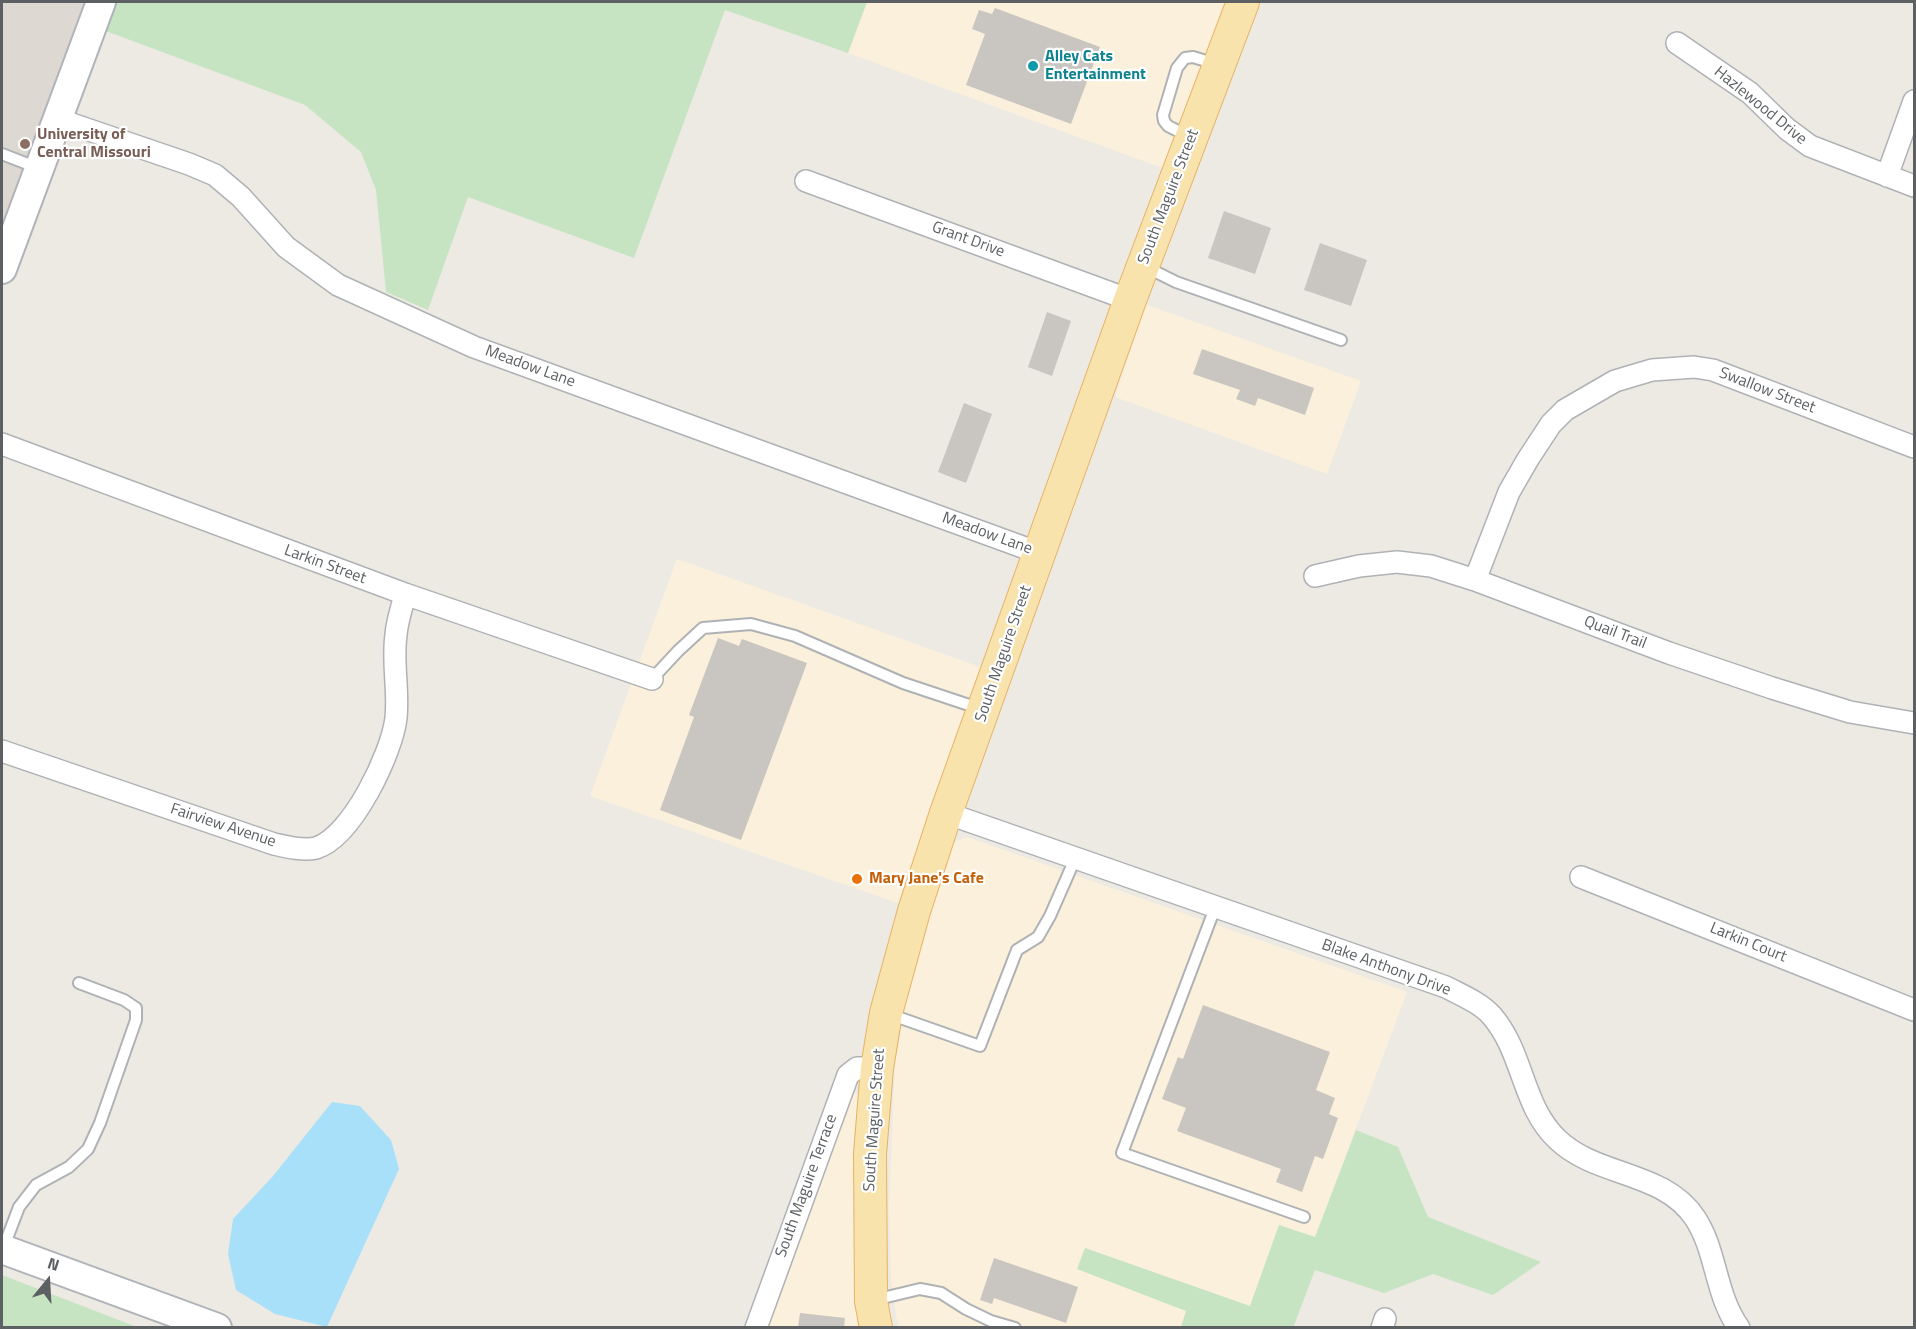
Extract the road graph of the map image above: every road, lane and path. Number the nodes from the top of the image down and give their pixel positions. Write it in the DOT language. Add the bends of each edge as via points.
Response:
graph roads {
  1 [pos="101,2"];
  2 [pos="1243,2"];
  3 [pos="1677,43"];
  4 [pos="1914,101"];
  5 [pos="57,119"];
  6 [pos="2,154"];
  7 [pos="39,169"];
  8 [pos="1887,176"];
  9 [pos="806,181"];
  10 [pos="1914,186"];
  11 [pos="1143,265"];
  12 [pos="2,269"];
  13 [pos="1130,300"];
  14 [pos="1341,340"];
  15 [pos="2,444"];
  16 [pos="1914,447"];
  17 [pos="1039,553"];
  18 [pos="1315,576"];
  19 [pos="1475,580"];
  20 [pos="405,594"];
  21 [pos="652,679"];
  22 [pos="984,710"];
  23 [pos="1914,723"];
  24 [pos="2,751"];
  25 [pos="946,813"];
  26 [pos="1075,859"];
  27 [pos="1581,877"];
  28 [pos="1215,908"];
  29 [pos="79,982"];
  30 [pos="1914,1010"];
  31 [pos="885,1013"];
  32 [pos="877,1068"];
  33 [pos="1304,1217"];
  34 [pos="2,1249"];
  35 [pos="874,1314"];
  36 [pos="217,1328"];
  37 [pos="756,1328"];
  38 [pos="1015,1328"];
  39 [pos="1738,1328"];
  1 -- 5 [label="main road"];
  2 -- 11 [label="main road, South Maguire Street"];
  3 -- 8 [label="street, Hazlewood Drive" via="1750,93 1810,146"];
  4 -- 8 [label="street"];
  5 -- 7 [label="main road"];
  5 -- 17 [label="street, Meadow Lane" via="215,176 241,197 286,247 338,285 407,318 485,351"];
  6 -- 7 [label="lane"];
  7 -- 12 [label="main road"];
  8 -- 10 [label="street, Hazlewood Drive"];
  9 -- 13 [label="street, Grant Drive"];
  11 -- 13 [label="main road, South Maguire Street"];
  11 -- 14 [label="lane" via="1176,282"];
  13 -- 17 [label="main road, South Maguire Street"];
  15 -- 20 [label="street, Larkin Street"];
  16 -- 19 [label="street, Swallow Street" via="1713,370 1652,370 1616,381 1565,410 1551,424 1509,492"];
  17 -- 22 [label="main road, South Maguire Street"];
  18 -- 19 [label="street, Quail Trail" via="1397,562 1431,566"];
  19 -- 23 [label="street, Quail Trail" via="1772,688 1850,711"];
  20 -- 21 [label="street, Larkin Street"];
  20 -- 24 [label="street, Fairview Avenue" via="395,635 396,717 390,747 346,823 331,840 315,848 274,844"];
  21 -- 22 [label="lane" via="703,628 751,624 795,636 903,683"];
  22 -- 25 [label="main road, South Maguire Street"];
  25 -- 26 [label="street, Blake Anthony Drive"];
  25 -- 31 [label="main road, South Maguire Street"];
  26 -- 28 [label="street, Blake Anthony Drive"];
  26 -- 31 [label="lane" via="1038,937 1017,950 980,1046"];
  27 -- 30 [label="street, Larkin Court"];
  28 -- 33 [label="lane" via="1122,1153"];
  28 -- 39 [label="street, Blake Anthony Drive" via="1446,987 1492,1016 1514,1053 1531,1103 1555,1138 1587,1161 1665,1191 1681,1201 1695,1218"];
  29 -- 34 [label="lane" via="136,1008 136,1020 88,1149 69,1167 36,1185 19,1207"];
  31 -- 32 [label="main road, South Maguire Street"];
  32 -- 35 [label="main road, South Maguire Street" via="870,1155"];
  32 -- 37 [label="street, South Maguire Terrace" via="857,1068 848,1075"];
  34 -- 36 [label="main road"];
  35 -- 38 [label="lane" via="920,1289 941,1293 966,1310"];
}
